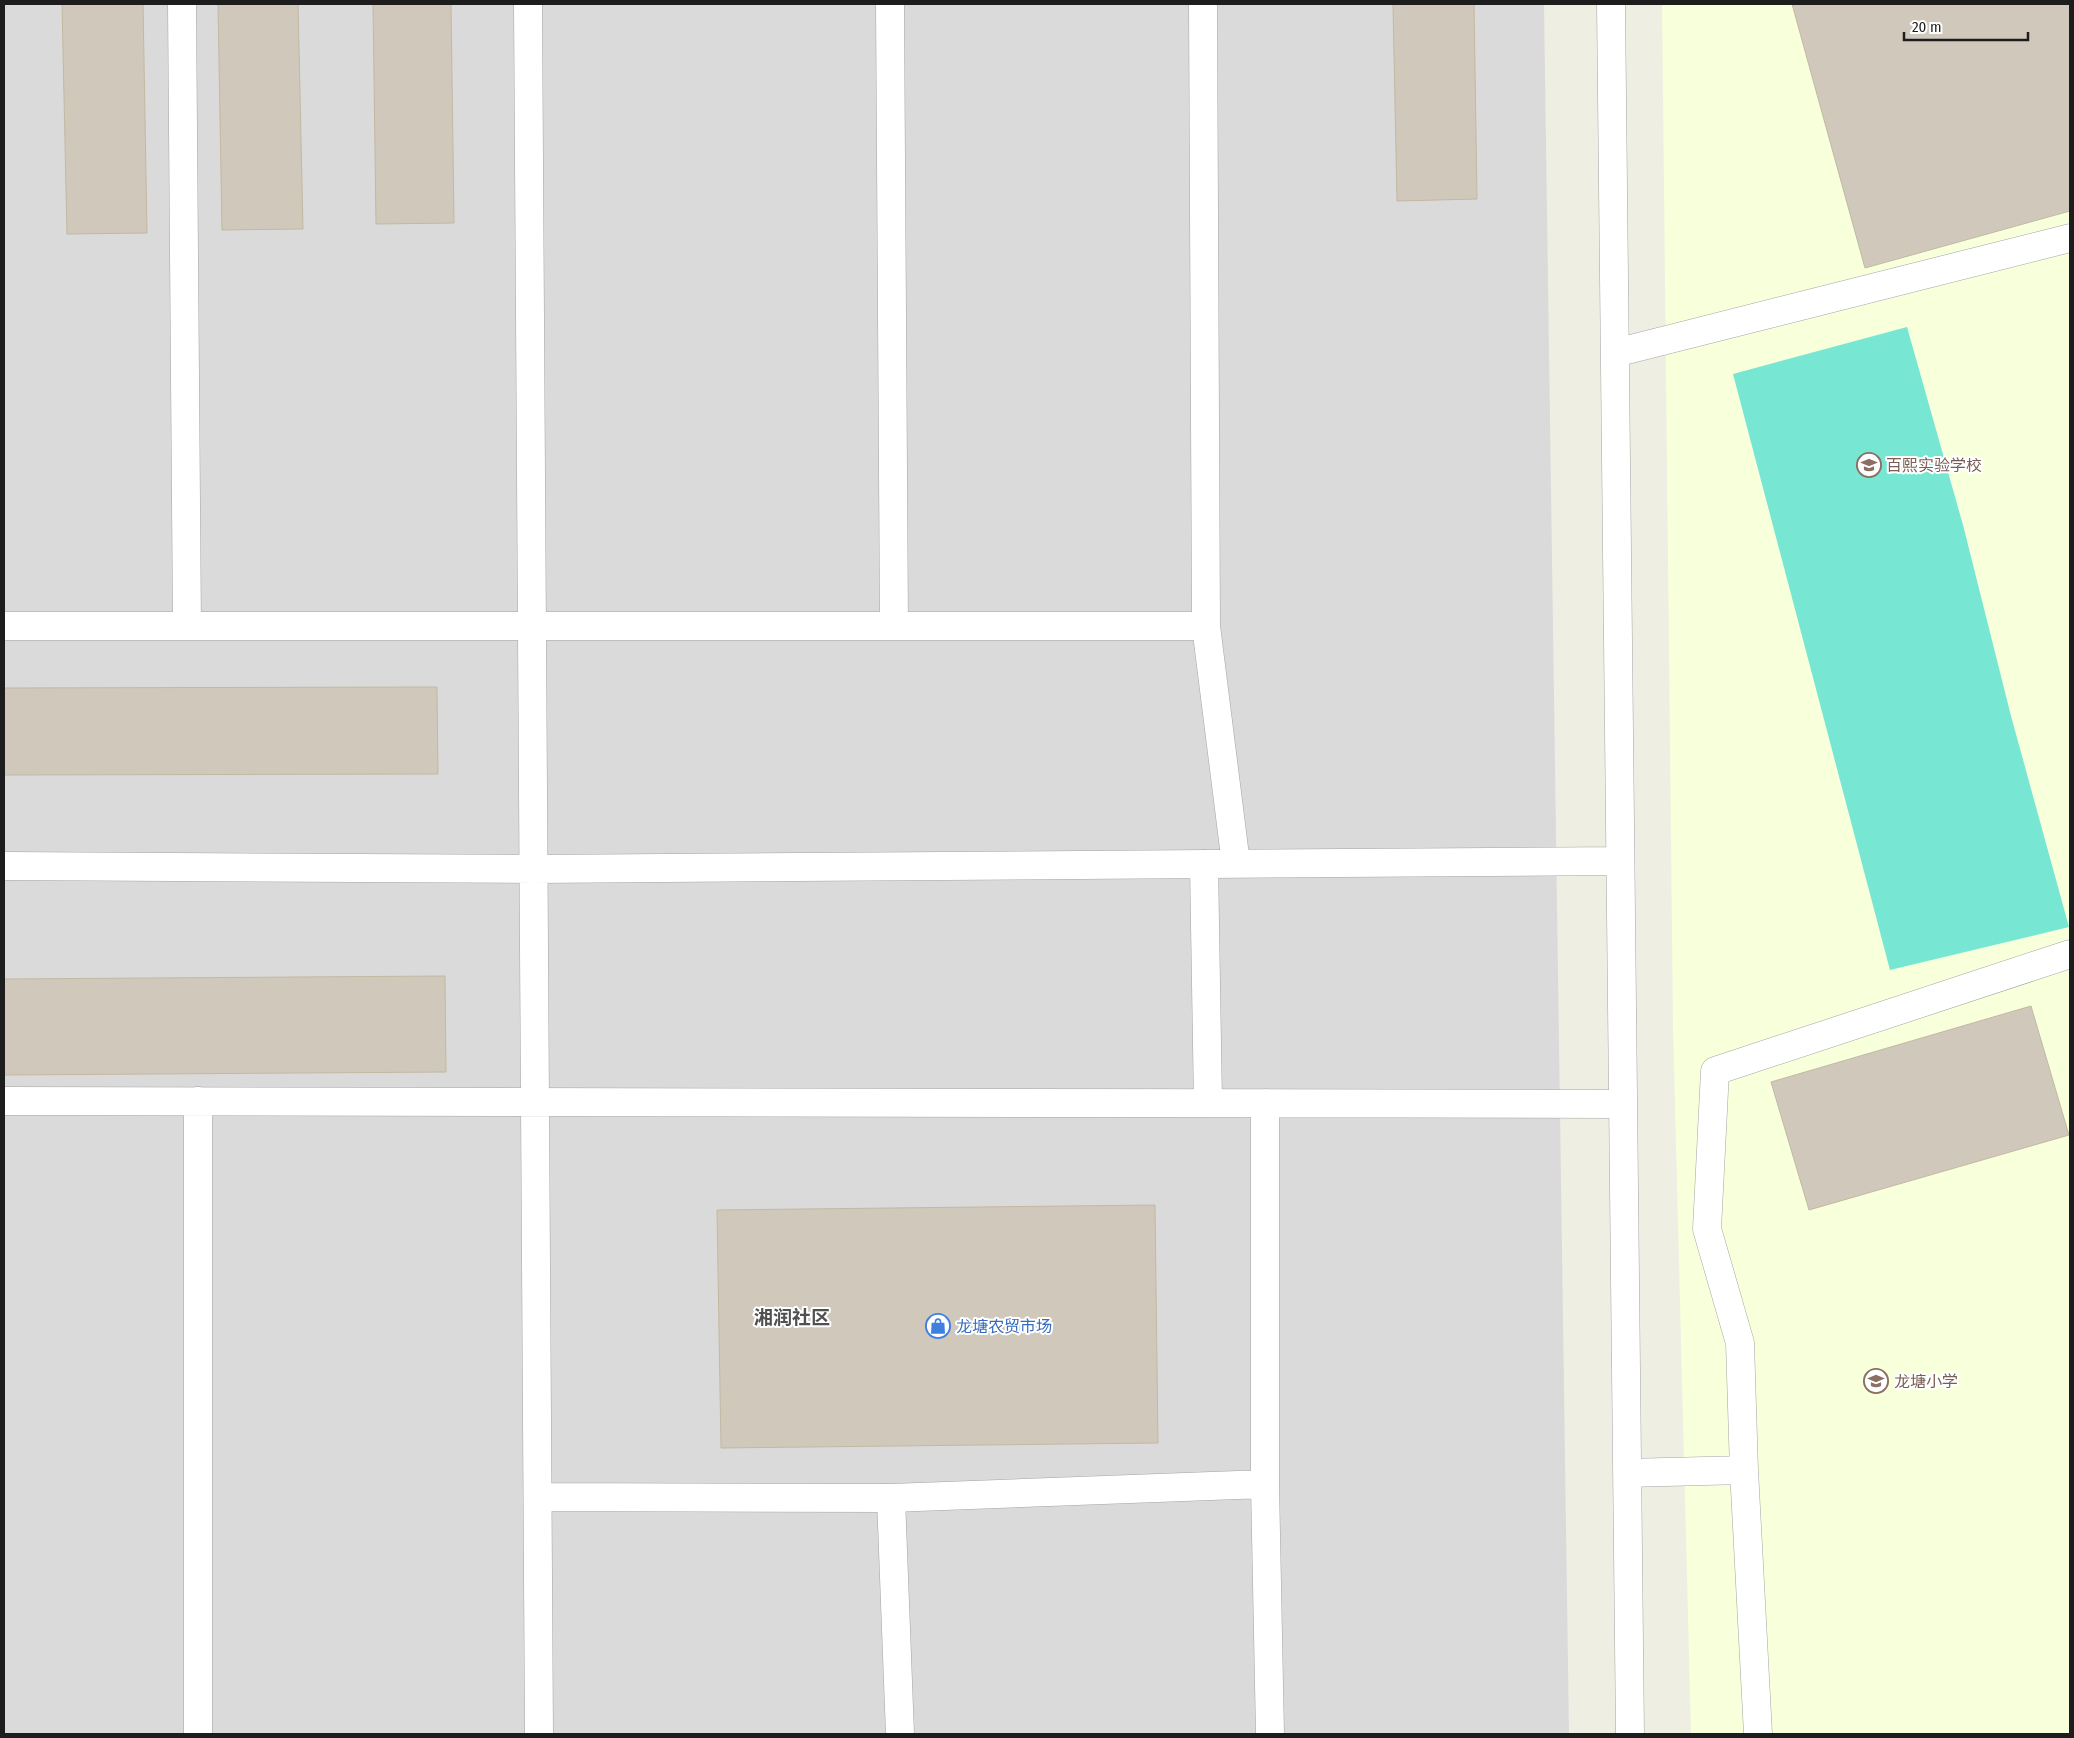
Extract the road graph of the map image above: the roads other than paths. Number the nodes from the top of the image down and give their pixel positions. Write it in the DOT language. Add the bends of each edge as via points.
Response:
graph roads {
  1 [pos="182,4"];
  2 [pos="528,4"];
  3 [pos="890,4"];
  4 [pos="1203,4"];
  5 [pos="1611,4"];
  6 [pos="2070,238"];
  7 [pos="1615,353"];
  8 [pos="4,626"];
  9 [pos="187,626"];
  10 [pos="532,626"];
  11 [pos="894,626"];
  12 [pos="1206,626"];
  13 [pos="1620,861"];
  14 [pos="1204,864"];
  15 [pos="1236,864"];
  16 [pos="4,866"];
  17 [pos="533,869"];
  18 [pos="2070,954"];
  19 [pos="4,1101"];
  20 [pos="198,1101"];
  21 [pos="534,1102"];
  22 [pos="1208,1103"];
  23 [pos="1265,1103"];
  24 [pos="1623,1104"];
  25 [pos="1744,1470"];
  26 [pos="1627,1473"];
  27 [pos="1264,1484"];
  28 [pos="538,1497"];
  29 [pos="891,1498"];
  30 [pos="198,1734"];
  31 [pos="539,1734"];
  32 [pos="900,1734"];
  33 [pos="1270,1734"];
  34 [pos="1630,1734"];
  35 [pos="1758,1734"];
  1 -- 9 [label="street"];
  2 -- 10 [label="street"];
  3 -- 11 [label="street"];
  4 -- 12 [label="street"];
  5 -- 7 [label="street"];
  6 -- 7 [label="street"];
  7 -- 13 [label="street"];
  8 -- 9 [label="street"];
  9 -- 10 [label="street"];
  10 -- 11 [label="street"];
  10 -- 17 [label="street"];
  11 -- 12 [label="street"];
  12 -- 15 [label="street"];
  13 -- 15 [label="street"];
  13 -- 24 [label="street"];
  14 -- 15 [label="street"];
  14 -- 17 [label="street"];
  14 -- 22 [label="street"];
  16 -- 17 [label="street"];
  17 -- 21 [label="street"];
  18 -- 25 [label="street" via="1715,1071 1707,1230 1740,1343"];
  19 -- 20 [label="street"];
  20 -- 21 [label="street"];
  20 -- 30 [label="street"];
  21 -- 22 [label="street"];
  21 -- 28 [label="street"];
  22 -- 23 [label="street"];
  23 -- 24 [label="street"];
  23 -- 27 [label="street"];
  24 -- 26 [label="street"];
  25 -- 26 [label="street"];
  25 -- 35 [label="street"];
  26 -- 34 [label="street"];
  27 -- 29 [label="street"];
  27 -- 33 [label="street"];
  28 -- 29 [label="street"];
  28 -- 31 [label="street"];
  29 -- 32 [label="street"];
}
